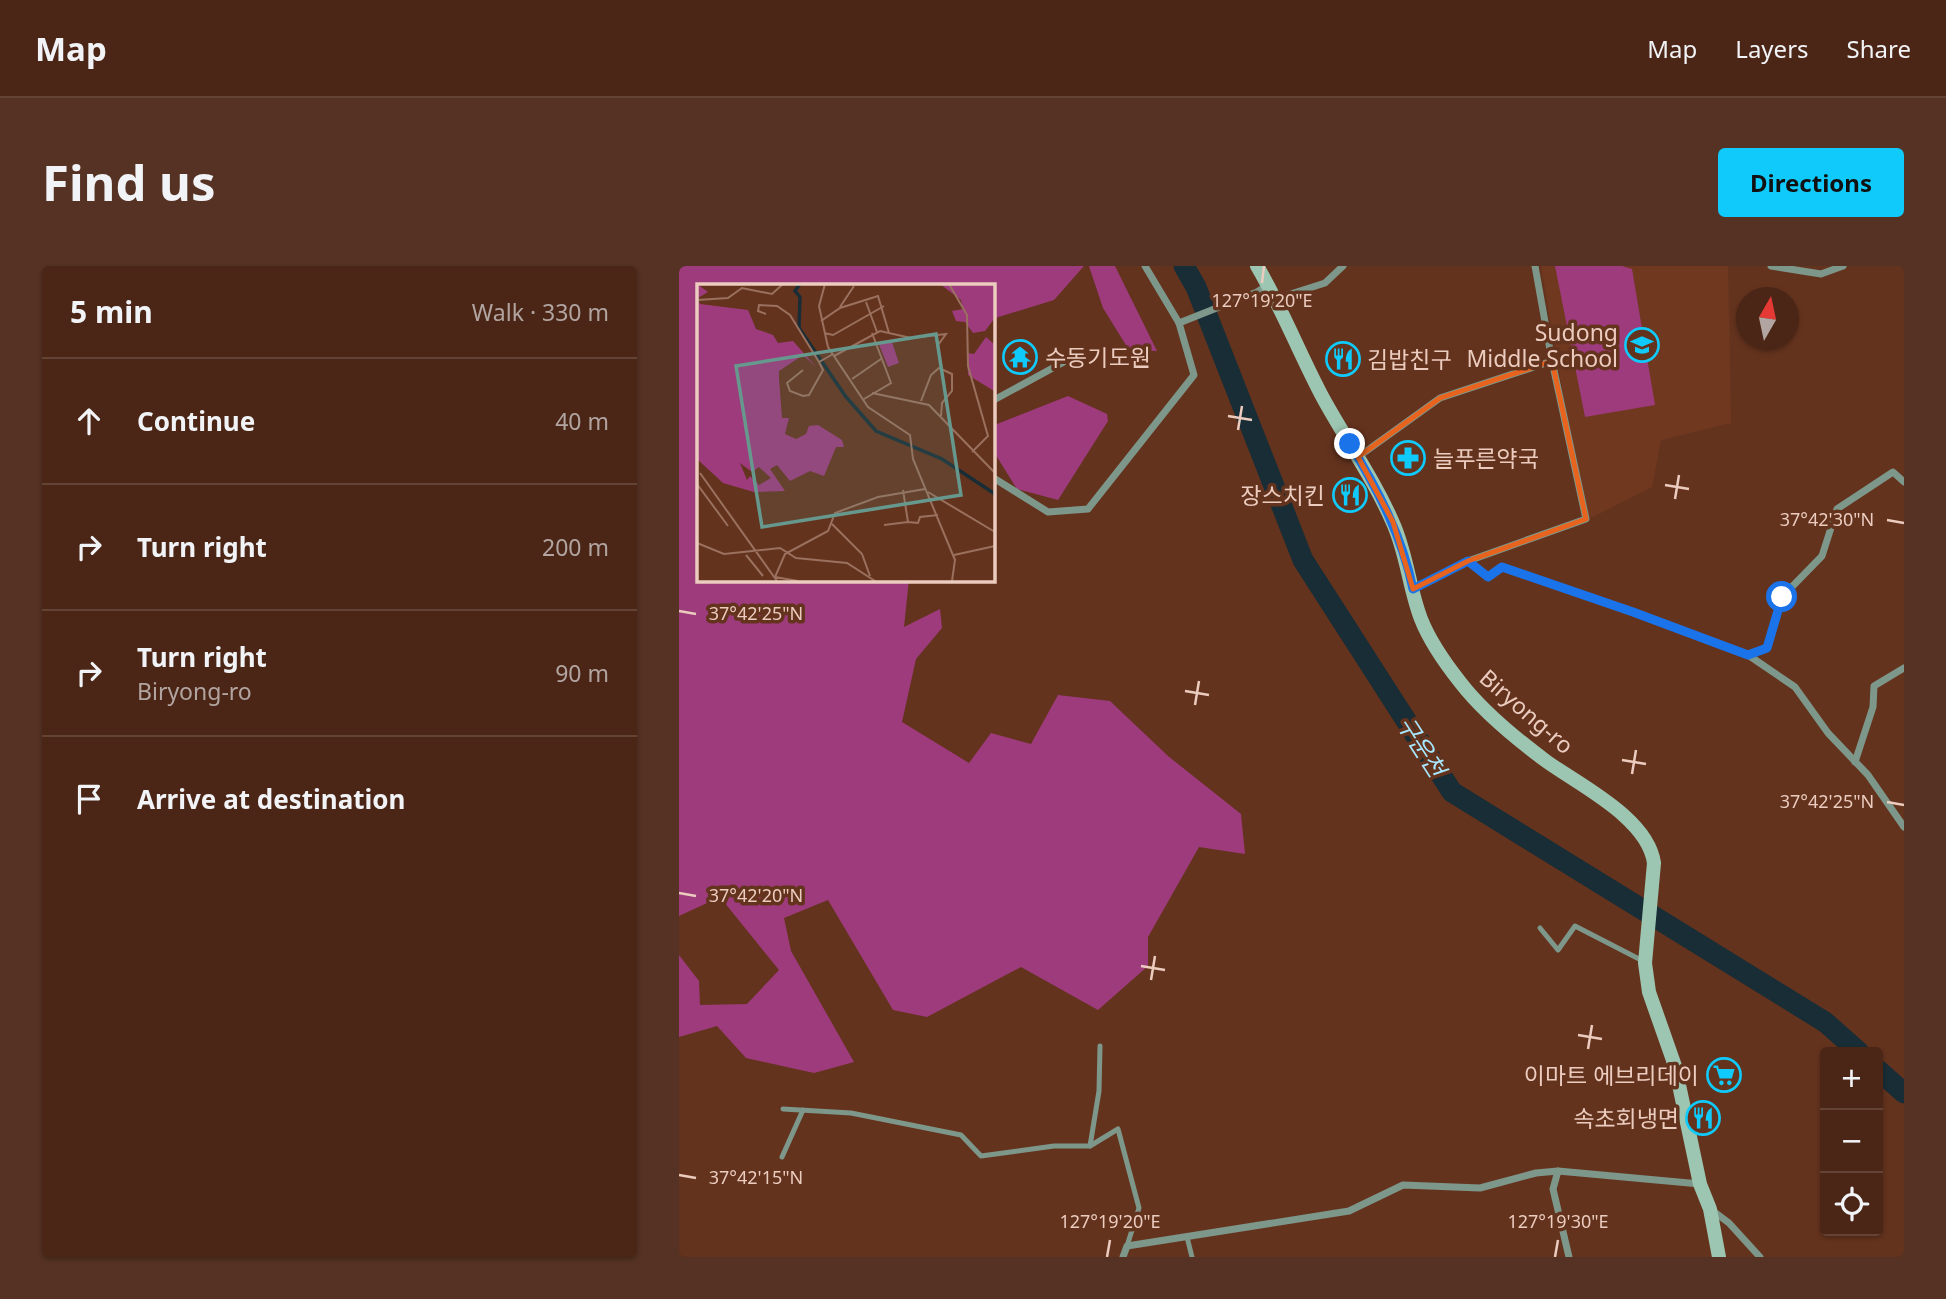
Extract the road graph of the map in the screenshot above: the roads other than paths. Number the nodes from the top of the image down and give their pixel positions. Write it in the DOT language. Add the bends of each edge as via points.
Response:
graph roads {
  1 [pos="1145,266"];
  2 [pos="1257,266"];
  3 [pos="1343,266"];
  4 [pos="1535,266"];
  5 [pos="1772,266"];
  6 [pos="1843,266"];
  7 [pos="1267,292"];
  8 [pos="1182,322"];
  9 [pos="1073,357"];
  10 [pos="1552,361"];
  11 [pos="994,400"];
  12 [pos="1358,457"];
  13 [pos="994,478"];
  14 [pos="1904,482"];
  15 [pos="1468,561"];
  16 [pos="1413,589"];
  17 [pos="1748,655"];
  18 [pos="1904,668"];
  19 [pos="1855,762"];
  20 [pos="1904,827"];
  21 [pos="1540,928"];
  22 [pos="1645,963"];
  23 [pos="1100,1046"];
  24 [pos="783,1109"];
  25 [pos="803,1110"];
  26 [pos="1090,1146"];
  27 [pos="782,1157"];
  28 [pos="1558,1171"];
  29 [pos="1700,1184"];
  30 [pos="1710,1209"];
  31 [pos="1187,1237"];
  32 [pos="1127,1245"];
  33 [pos="1123,1257"];
  34 [pos="1192,1257"];
  35 [pos="1569,1257"];
  36 [pos="1719,1257"];
  37 [pos="1760,1257"];
  1 -- 8 [label="street"];
  2 -- 7 [label="main road, Biryong-ro"];
  3 -- 7 [label="street" via="1325,283"];
  4 -- 10 [label="street"];
  5 -- 6 [label="street" via="1821,274"];
  7 -- 8 [label="street"];
  7 -- 12 [label="main road, Biryong-ro"];
  8 -- 13 [label="street" via="1194,375 1088,509 1048,512"];
  9 -- 11 [label="street"];
  10 -- 12 [label="street" via="1440,398"];
  10 -- 15 [label="street" via="1586,519"];
  12 -- 16 [label="main road, Biryong-ro" via="1393,522"];
  14 -- 17 [label="street" via="1893,472 1837,509 1822,556 1782,597 1767,648"];
  15 -- 16 [label="street"];
  15 -- 17 [label="street" via="1488,577 1502,567"];
  16 -- 22 [label="main road, Biryong-ro" via="1431,641 1460,682 1546,761 1599,795 1652,849"];
  17 -- 19 [label="street" via="1795,687"];
  18 -- 19 [label="street" via="1874,686 1873,706"];
  19 -- 20 [label="street"];
  21 -- 22 [label="lane" via="1557,950 1575,926"];
  22 -- 29 [label="main road" via="1649,992 1675,1066"];
  23 -- 26 [label="lane"];
  24 -- 25 [label="lane"];
  25 -- 26 [label="lane" via="851,1113 961,1135 981,1156"];
  25 -- 27 [label="lane"];
  26 -- 32 [label="lane" via="1118,1129 1139,1208"];
  28 -- 29 [label="street"];
  28 -- 31 [label="street" via="1480,1188 1403,1185 1349,1211"];
  28 -- 35 [label="street" via="1553,1189"];
  29 -- 30 [label="main road"];
  30 -- 36 [label="main road"];
  30 -- 37 [label="street"];
  31 -- 32 [label="street"];
  31 -- 34 [label="lane"];
  32 -- 33 [label="street"];
}
